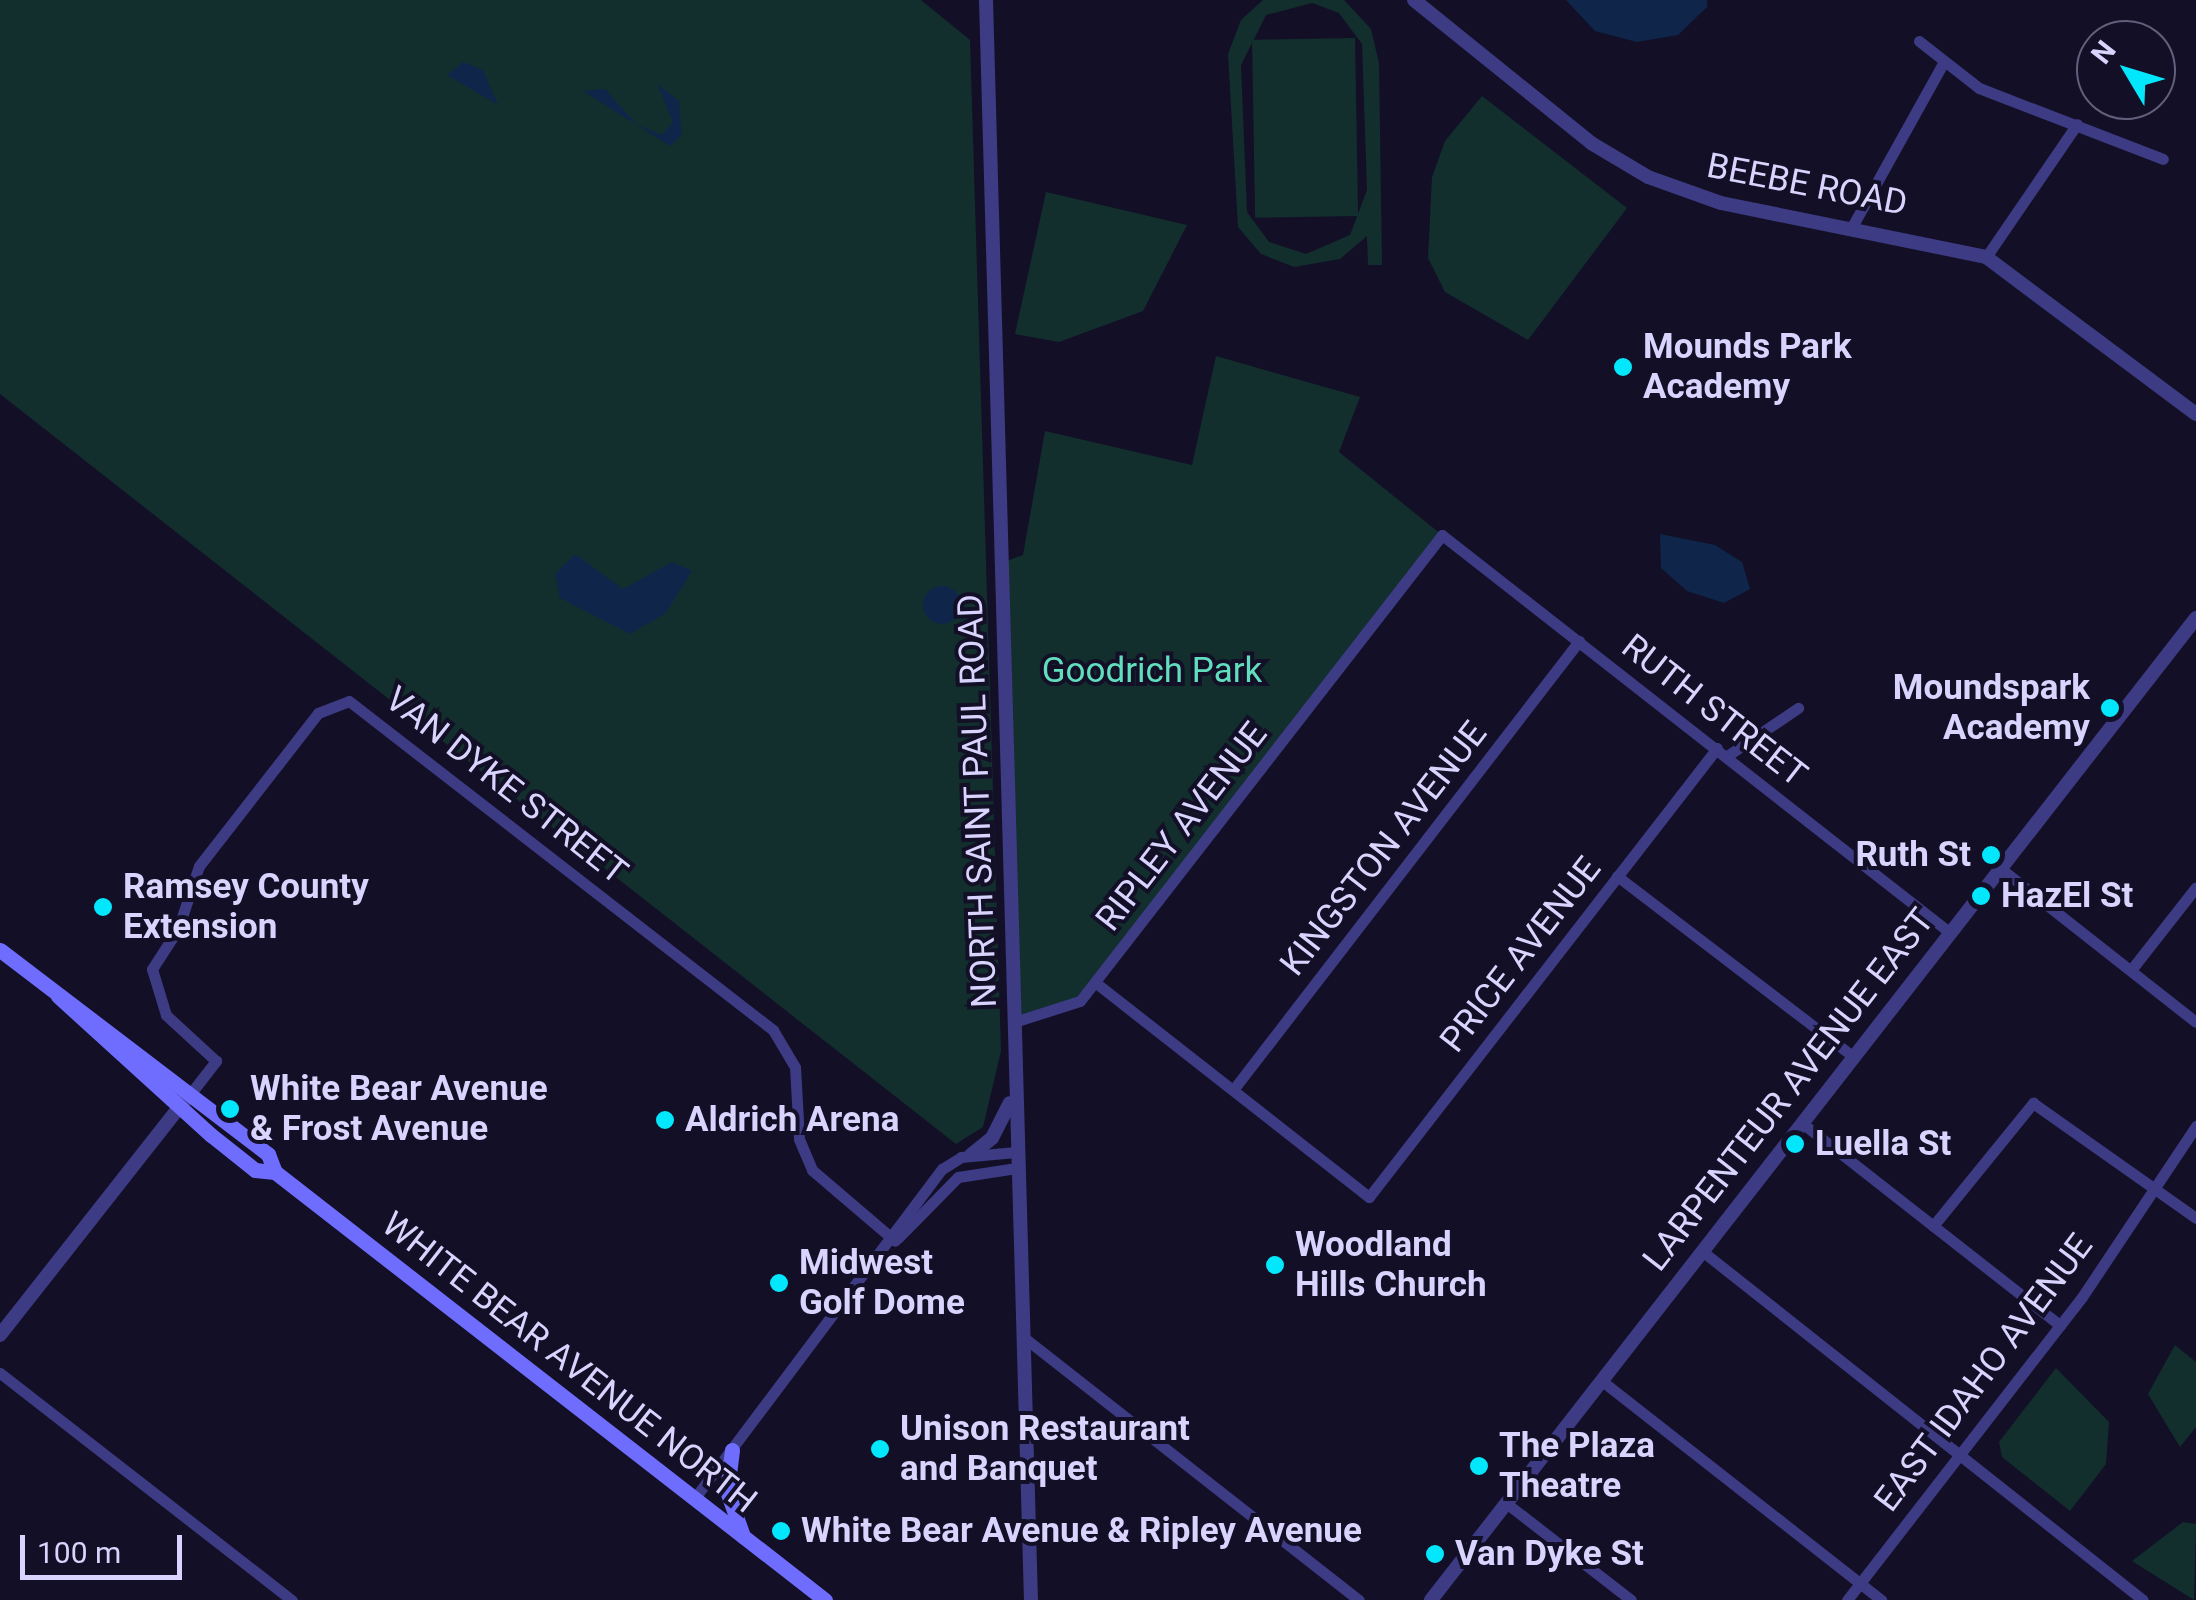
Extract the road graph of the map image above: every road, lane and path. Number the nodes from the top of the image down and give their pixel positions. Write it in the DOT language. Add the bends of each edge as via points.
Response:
graph roads {
  1 [pos="986,0"];
  2 [pos="1414,0"];
  3 [pos="1919,41"];
  4 [pos="1943,64"];
  5 [pos="2076,124"];
  6 [pos="2164,159"];
  7 [pos="1854,226"];
  8 [pos="1986,257"];
  9 [pos="2196,414"];
  10 [pos="1442,535"];
  11 [pos="2196,618"];
  12 [pos="1579,641"];
  13 [pos="1798,708"];
  14 [pos="1716,748"];
  15 [pos="1728,756"];
  16 [pos="2000,868"];
  17 [pos="1617,876"];
  18 [pos="2196,887"];
  19 [pos="1950,932"];
  20 [pos="0,950"];
  21 [pos="2131,970"];
  22 [pos="1096,983"];
  23 [pos="58,996"];
  24 [pos="1014,1022"];
  25 [pos="2196,1022"];
  26 [pos="1854,1056"];
  27 [pos="1014,1088"];
  28 [pos="1233,1090"];
  29 [pos="191,1093"];
  30 [pos="178,1109"];
  31 [pos="1802,1123"];
  32 [pos="2196,1126"];
  33 [pos="971,1154"];
  34 [pos="1016,1160"];
  35 [pos="275,1172"];
  36 [pos="2150,1186"];
  37 [pos="2196,1218"];
  38 [pos="1933,1226"];
  39 [pos="894,1241"];
  40 [pos="1702,1251"];
  41 [pos="2060,1325"];
  42 [pos="0,1336"];
  43 [pos="1022,1336"];
  44 [pos="0,1373"];
  45 [pos="1602,1380"];
  46 [pos="732,1450"];
  47 [pos="1960,1456"];
  48 [pos="694,1499"];
  49 [pos="1506,1503"];
  50 [pos="742,1536"];
  51 [pos="1860,1584"];
  52 [pos="292,1600"];
  53 [pos="825,1600"];
  54 [pos="1031,1600"];
  55 [pos="1359,1600"];
  56 [pos="1431,1600"];
  57 [pos="1630,1600"];
  58 [pos="1847,1600"];
  59 [pos="1881,1600"];
  60 [pos="2143,1600"];
  1 -- 24 [label="street, NORTH SAINT PAUL ROAD"];
  2 -- 7 [label="street, BEEBE ROAD" via="1591,143 1648,177 1721,203"];
  3 -- 4 [label="street"];
  4 -- 5 [label="street" via="1979,88"];
  4 -- 7 [label="street"];
  5 -- 6 [label="street"];
  5 -- 8 [label="street"];
  7 -- 8 [label="street, BEEBE ROAD"];
  8 -- 9 [label="street, BEEBE ROAD"];
  10 -- 12 [label="street, RUTH STREET"];
  10 -- 22 [label="street, RIPLEY AVENUE"];
  11 -- 16 [label="street, LARPENTEUR AVENUE EAST"];
  12 -- 14 [label="street, RUTH STREET"];
  12 -- 28 [label="street, KINGSTON AVENUE"];
  13 -- 15 [label="street"];
  14 -- 15 [label="street, RUTH STREET"];
  14 -- 17 [label="street, PRICE AVENUE"];
  15 -- 19 [label="street, RUTH STREET"];
  16 -- 19 [label="street, LARPENTEUR AVENUE EAST"];
  16 -- 21 [label="street"];
  17 -- 26 [label="street"];
  17 -- 28 [label="street, PRICE AVENUE" via="1369,1197"];
  18 -- 21 [label="street"];
  19 -- 26 [label="street, LARPENTEUR AVENUE EAST"];
  20 -- 23 [label="main road, WHITE BEAR AVENUE NORTH"];
  21 -- 25 [label="street"];
  22 -- 24 [label="street, RIPLEY AVENUE" via="1062,1012"];
  22 -- 28 [label="street"];
  23 -- 29 [label="main road, WHITE BEAR AVENUE NORTH"];
  23 -- 30 [label="main road, WHITE BEAR AVENUE NORTH"];
  24 -- 27 [label="street, NORTH SAINT PAUL ROAD"];
  26 -- 31 [label="street, LARPENTEUR AVENUE EAST"];
  27 -- 33 [label="street" via="1006,1119"];
  27 -- 34 [label="street, NORTH SAINT PAUL ROAD"];
  29 -- 30 [label="street"];
  29 -- 35 [label="main road, WHITE BEAR AVENUE NORTH" via="268,1154"];
  29 -- 39 [label="street, VAN DYKE STREET" via="216,1061 166,1015 152,969 178,929 198,866 318,713 348,702 772,1030 795,1066 799,1138 812,1170"];
  30 -- 35 [label="main road, WHITE BEAR AVENUE NORTH" via="255,1170"];
  30 -- 42 [label="street"];
  31 -- 38 [label="street"];
  31 -- 40 [label="street, LARPENTEUR AVENUE EAST"];
  32 -- 36 [label="street, EAST IDAHO AVENUE"];
  33 -- 34 [label="street"];
  33 -- 39 [label="street" via="936,1176"];
  34 -- 39 [label="street" via="958,1177"];
  34 -- 43 [label="street, NORTH SAINT PAUL ROAD"];
  35 -- 48 [label="main road, WHITE BEAR AVENUE NORTH"];
  36 -- 37 [label="street"];
  36 -- 38 [label="street" via="2033,1103"];
  36 -- 41 [label="street, EAST IDAHO AVENUE"];
  38 -- 41 [label="street"];
  39 -- 46 [label="street"];
  40 -- 45 [label="street, LARPENTEUR AVENUE EAST"];
  40 -- 47 [label="street"];
  41 -- 47 [label="street, EAST IDAHO AVENUE"];
  43 -- 54 [label="street, NORTH SAINT PAUL ROAD"];
  43 -- 55 [label="street"];
  44 -- 52 [label="street"];
  45 -- 49 [label="street, LARPENTEUR AVENUE EAST"];
  45 -- 51 [label="street"];
  46 -- 48 [label="street"];
  46 -- 50 [label="main road" via="727,1490"];
  47 -- 51 [label="street, EAST IDAHO AVENUE"];
  47 -- 60 [label="street"];
  48 -- 50 [label="main road, WHITE BEAR AVENUE NORTH"];
  49 -- 56 [label="street, LARPENTEUR AVENUE EAST"];
  49 -- 57 [label="street"];
  50 -- 53 [label="main road, WHITE BEAR AVENUE NORTH"];
  51 -- 58 [label="street, EAST IDAHO AVENUE"];
  51 -- 59 [label="street"];
}
